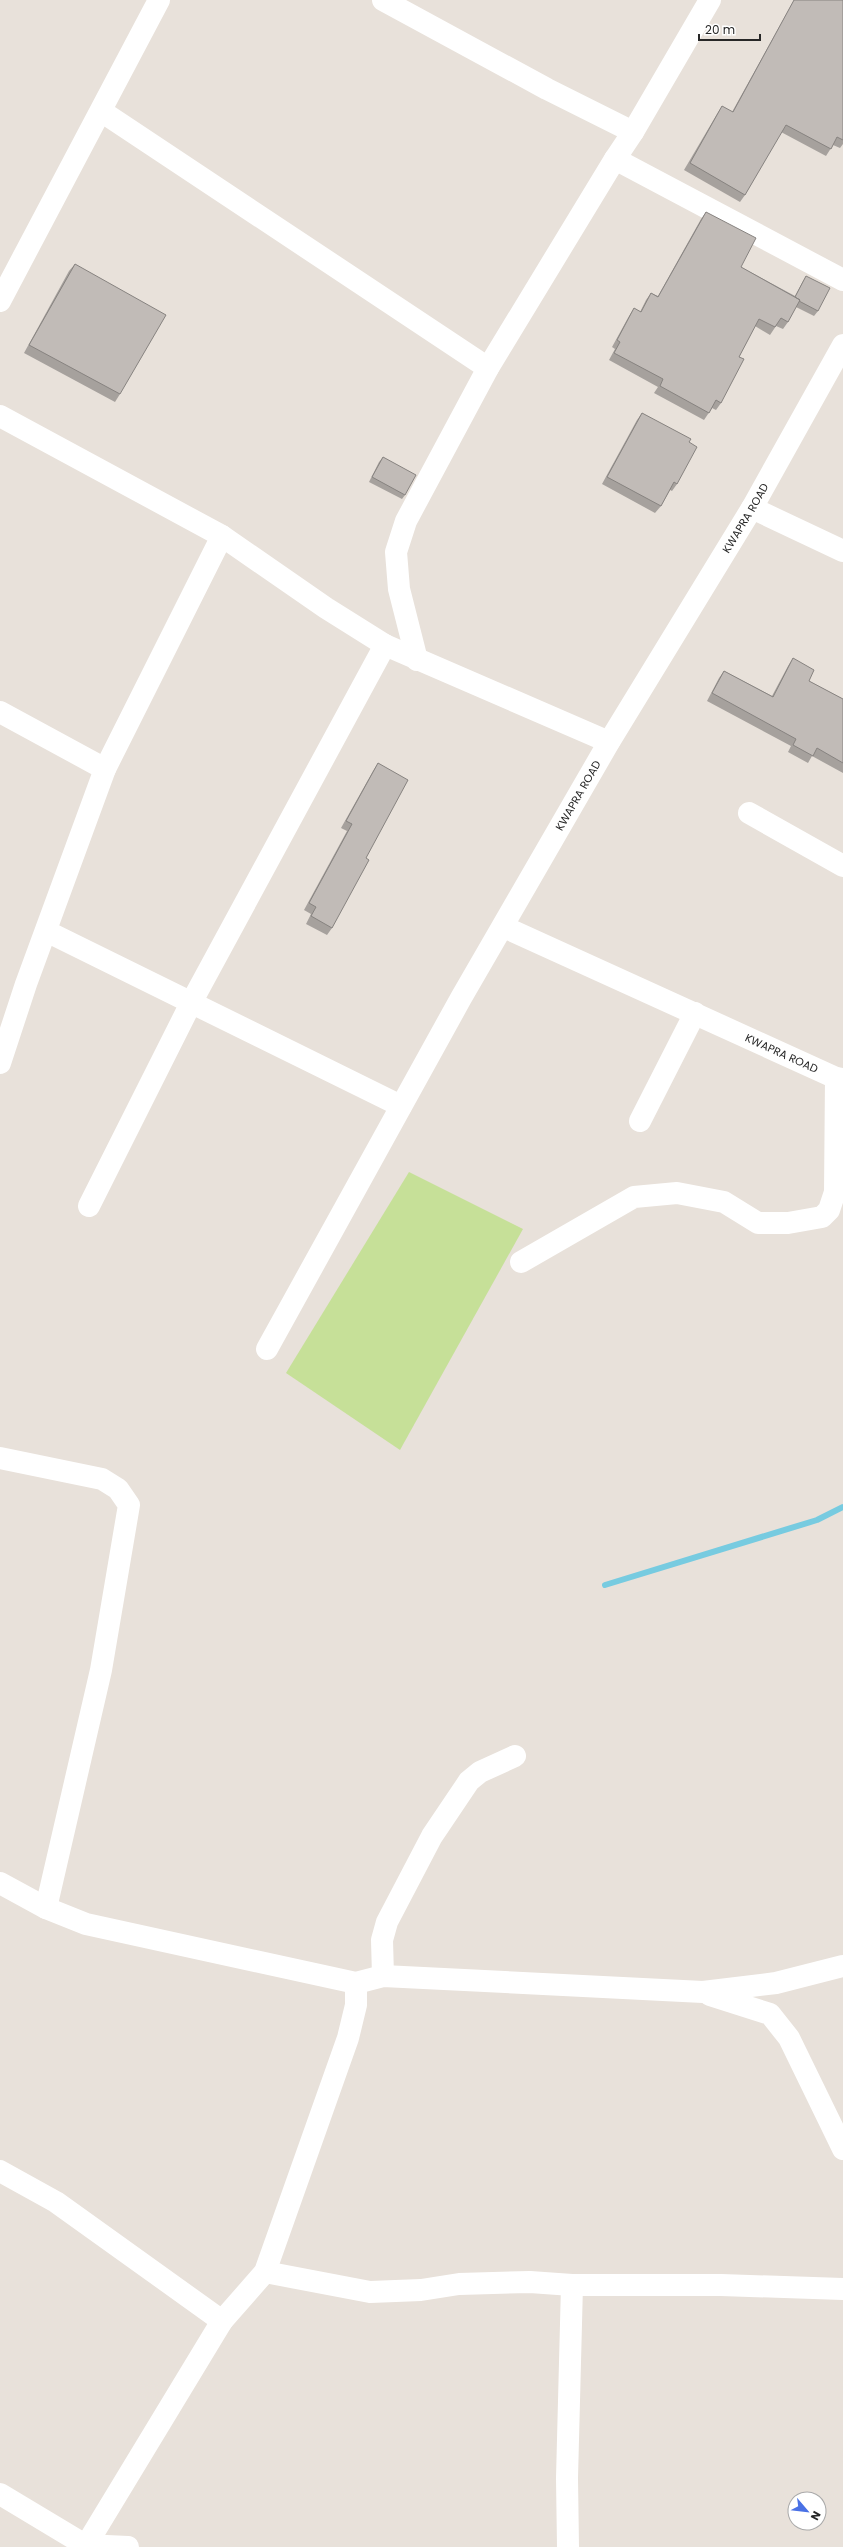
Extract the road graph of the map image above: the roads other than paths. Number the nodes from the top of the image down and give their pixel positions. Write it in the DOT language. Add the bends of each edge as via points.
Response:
graph roads {
  1 [pos="159,0"];
  2 [pos="383,0"];
  3 [pos="710,0"];
  4 [pos="101,111"];
  5 [pos="633,132"];
  6 [pos="615,159"];
  7 [pos="843,280"];
  8 [pos="0,301"];
  9 [pos="843,345"];
  10 [pos="488,368"];
  11 [pos="0,416"];
  12 [pos="752,508"];
  13 [pos="222,536"];
  14 [pos="843,551"];
  15 [pos="385,645"];
  16 [pos="417,660"];
  17 [pos="0,712"];
  18 [pos="609,742"];
  19 [pos="104,769"];
  20 [pos="749,813"];
  21 [pos="843,866"];
  22 [pos="504,927"];
  23 [pos="46,931"];
  24 [pos="191,1003"];
  25 [pos="695,1013"];
  26 [pos="0,1063"];
  27 [pos="839,1078"];
  28 [pos="401,1106"];
  29 [pos="640,1121"];
  30 [pos="89,1206"];
  31 [pos="521,1262"];
  32 [pos="266,1349"];
  33 [pos="0,1458"];
  34 [pos="515,1756"];
  35 [pos="0,1883"];
  36 [pos="46,1908"];
  37 [pos="843,1966"];
  38 [pos="383,1976"];
  39 [pos="356,1983"];
  40 [pos="703,1992"];
  41 [pos="843,2149"];
  42 [pos="0,2171"];
  43 [pos="264,2272"];
  44 [pos="572,2285"];
  45 [pos="843,2289"];
  46 [pos="222,2321"];
  47 [pos="0,2494"];
  48 [pos="85,2546"];
  49 [pos="128,2547"];
  50 [pos="568,2547"];
  1 -- 4 [label="street"];
  2 -- 5 [label="street" via="547,89"];
  3 -- 5 [label="street"];
  4 -- 8 [label="street"];
  4 -- 10 [label="street"];
  5 -- 6 [label="street"];
  6 -- 7 [label="street"];
  6 -- 10 [label="street"];
  9 -- 12 [label="street, KWAPRA ROAD"];
  10 -- 16 [label="street" via="406,521 396,552 399,589"];
  11 -- 13 [label="street"];
  12 -- 14 [label="street"];
  12 -- 18 [label="street, KWAPRA ROAD"];
  13 -- 15 [label="street" via="326,608"];
  13 -- 19 [label="street"];
  15 -- 16 [label="street"];
  15 -- 24 [label="street"];
  16 -- 18 [label="street"];
  17 -- 19 [label="street"];
  18 -- 22 [label="street, KWAPRA ROAD"];
  19 -- 23 [label="street"];
  20 -- 21 [label="street"];
  22 -- 25 [label="street, KWAPRA ROAD"];
  22 -- 28 [label="street"];
  23 -- 24 [label="street"];
  23 -- 26 [label="street"];
  24 -- 28 [label="street"];
  24 -- 30 [label="street"];
  25 -- 27 [label="street, KWAPRA ROAD"];
  25 -- 29 [label="street"];
  27 -- 31 [label="street" via="835,1192 829,1210 822,1217 788,1223 758,1223 724,1202 677,1192 634,1197"];
  28 -- 32 [label="street"];
  33 -- 36 [label="street" via="102,1479 118,1490 129,1505 101,1670"];
  34 -- 38 [label="street" via="480,1772 469,1781 432,1836 387,1922 382,1940"];
  35 -- 36 [label="street"];
  36 -- 39 [label="street" via="86,1924"];
  37 -- 40 [label="street" via="776,1983"];
  38 -- 39 [label="street"];
  38 -- 40 [label="street"];
  39 -- 43 [label="street" via="356,2005 348,2038"];
  40 -- 41 [label="street" via="770,2014 789,2038"];
  42 -- 46 [label="street" via="56,2202"];
  43 -- 44 [label="street" via="370,2292 421,2290 459,2284 530,2282"];
  43 -- 46 [label="street"];
  44 -- 45 [label="street"];
  44 -- 50 [label="street" via="567,2478"];
  46 -- 48 [label="street"];
  47 -- 48 [label="street"];
  48 -- 49 [label="street"];
}
